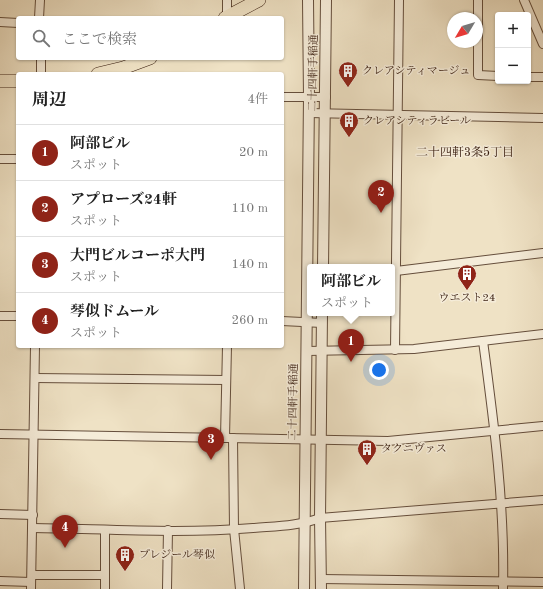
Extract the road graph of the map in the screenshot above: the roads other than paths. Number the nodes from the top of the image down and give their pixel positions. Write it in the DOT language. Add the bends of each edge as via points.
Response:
graph roads {
  1 [pos="40,0"];
  2 [pos="226,0"];
  3 [pos="259,0"];
  4 [pos="308,0"];
  5 [pos="326,0"];
  6 [pos="399,0"];
  7 [pos="478,0"];
  8 [pos="524,0"];
  9 [pos="39,16"];
  10 [pos="226,16"];
  11 [pos="230,16"];
  12 [pos="0,22"];
  13 [pos="16,23"];
  14 [pos="543,44"];
  15 [pos="41,60"];
  16 [pos="145,60"];
  17 [pos="41,72"];
  18 [pos="106,72"];
  19 [pos="495,76"];
  20 [pos="531,77"];
  21 [pos="543,77"];
  22 [pos="0,81"];
  23 [pos="16,81"];
  24 [pos="284,96"];
  25 [pos="309,97"];
  26 [pos="326,97"];
  27 [pos="309,112"];
  28 [pos="325,113"];
  29 [pos="398,114"];
  30 [pos="543,118"];
  31 [pos="0,159"];
  32 [pos="16,159"];
  33 [pos="543,253"];
  34 [pos="308,264"];
  35 [pos="322,264"];
  36 [pos="396,271"];
  37 [pos="0,316"];
  38 [pos="16,316"];
  39 [pos="307,316"];
  40 [pos="322,318"];
  41 [pos="284,321"];
  42 [pos="307,322"];
  43 [pos="543,334"];
  44 [pos="483,341"];
  45 [pos="35,348"];
  46 [pos="227,348"];
  47 [pos="395,350"];
  48 [pos="307,351"];
  49 [pos="321,352"];
  50 [pos="35,378"];
  51 [pos="226,380"];
  52 [pos="543,426"];
  53 [pos="495,431"];
  54 [pos="0,434"];
  55 [pos="34,434"];
  56 [pos="229,438"];
  57 [pos="305,438"];
  58 [pos="322,438"];
  59 [pos="543,500"];
  60 [pos="502,504"];
  61 [pos="0,514"];
  62 [pos="33,515"];
  63 [pos="320,518"];
  64 [pos="305,523"];
  65 [pos="33,528"];
  66 [pos="234,529"];
  67 [pos="105,530"];
  68 [pos="168,530"];
  69 [pos="105,575"];
  70 [pos="0,581"];
  71 [pos="31,582"];
  72 [pos="543,582"];
  73 [pos="321,584"];
  74 [pos="503,585"];
  75 [pos="105,589"];
  76 [pos="167,589"];
  77 [pos="240,589"];
  78 [pos="304,589"];
  1 -- 9 [label="street"];
  2 -- 10 [label="street"];
  3 -- 11 [label="main road"];
  4 -- 25 [label="street, 二十四軒手稲通"];
  5 -- 26 [label="street, 二十四軒手稲通"];
  6 -- 29 [label="street"];
  7 -- 19 [label="street" via="478,75"];
  8 -- 14 [label="street"];
  12 -- 13 [label="street"];
  15 -- 17 [label="street"];
  16 -- 18 [label="main road"];
  20 -- 21 [label="street"];
  22 -- 23 [label="main road"];
  24 -- 25 [label="street"];
  25 -- 26 [label="street"];
  25 -- 27 [label="street, 二十四軒手稲通"];
  26 -- 28 [label="street, 二十四軒手稲通"];
  27 -- 28 [label="street"];
  27 -- 34 [label="street, 二十四軒手稲通"];
  28 -- 29 [label="street"];
  28 -- 35 [label="street, 二十四軒手稲通"];
  29 -- 30 [label="street"];
  29 -- 36 [label="street"];
  31 -- 32 [label="street"];
  33 -- 36 [label="street"];
  36 -- 47 [label="street"];
  37 -- 38 [label="street"];
  39 -- 42 [label="street, 二十四軒手稲通"];
  40 -- 42 [label="street"];
  40 -- 49 [label="street"];
  41 -- 42 [label="street"];
  42 -- 48 [label="street, 二十四軒手稲通"];
  43 -- 44 [label="street"];
  44 -- 47 [label="street"];
  44 -- 53 [label="street"];
  45 -- 50 [label="street"];
  46 -- 51 [label="street"];
  47 -- 49 [label="street"];
  48 -- 49 [label="street"];
  48 -- 57 [label="street, 二十四軒手稲通"];
  49 -- 58 [label="street"];
  50 -- 51 [label="street"];
  50 -- 55 [label="street"];
  51 -- 56 [label="street"];
  52 -- 53 [label="street"];
  53 -- 58 [label="street" via="388,441"];
  53 -- 60 [label="street"];
  54 -- 55 [label="street"];
  55 -- 56 [label="street"];
  55 -- 62 [label="street"];
  56 -- 57 [label="street"];
  56 -- 66 [label="street"];
  57 -- 58 [label="street"];
  57 -- 64 [label="street, 二十四軒手稲通"];
  58 -- 63 [label="street"];
  59 -- 60 [label="street"];
  60 -- 63 [label="street"];
  60 -- 74 [label="street"];
  61 -- 62 [label="street"];
  62 -- 65 [label="street"];
  63 -- 64 [label="street"];
  63 -- 73 [label="street"];
  64 -- 66 [label="street"];
  64 -- 78 [label="street, 二十四軒手稲通"];
  65 -- 67 [label="street"];
  65 -- 71 [label="street"];
  66 -- 68 [label="street"];
  66 -- 77 [label="street"];
  67 -- 68 [label="street"];
  67 -- 69 [label="street"];
  68 -- 76 [label="street"];
  69 -- 71 [label="street"];
  69 -- 75 [label="street"];
  70 -- 71 [label="street"];
  72 -- 74 [label="street"];
  73 -- 74 [label="street"];
}
